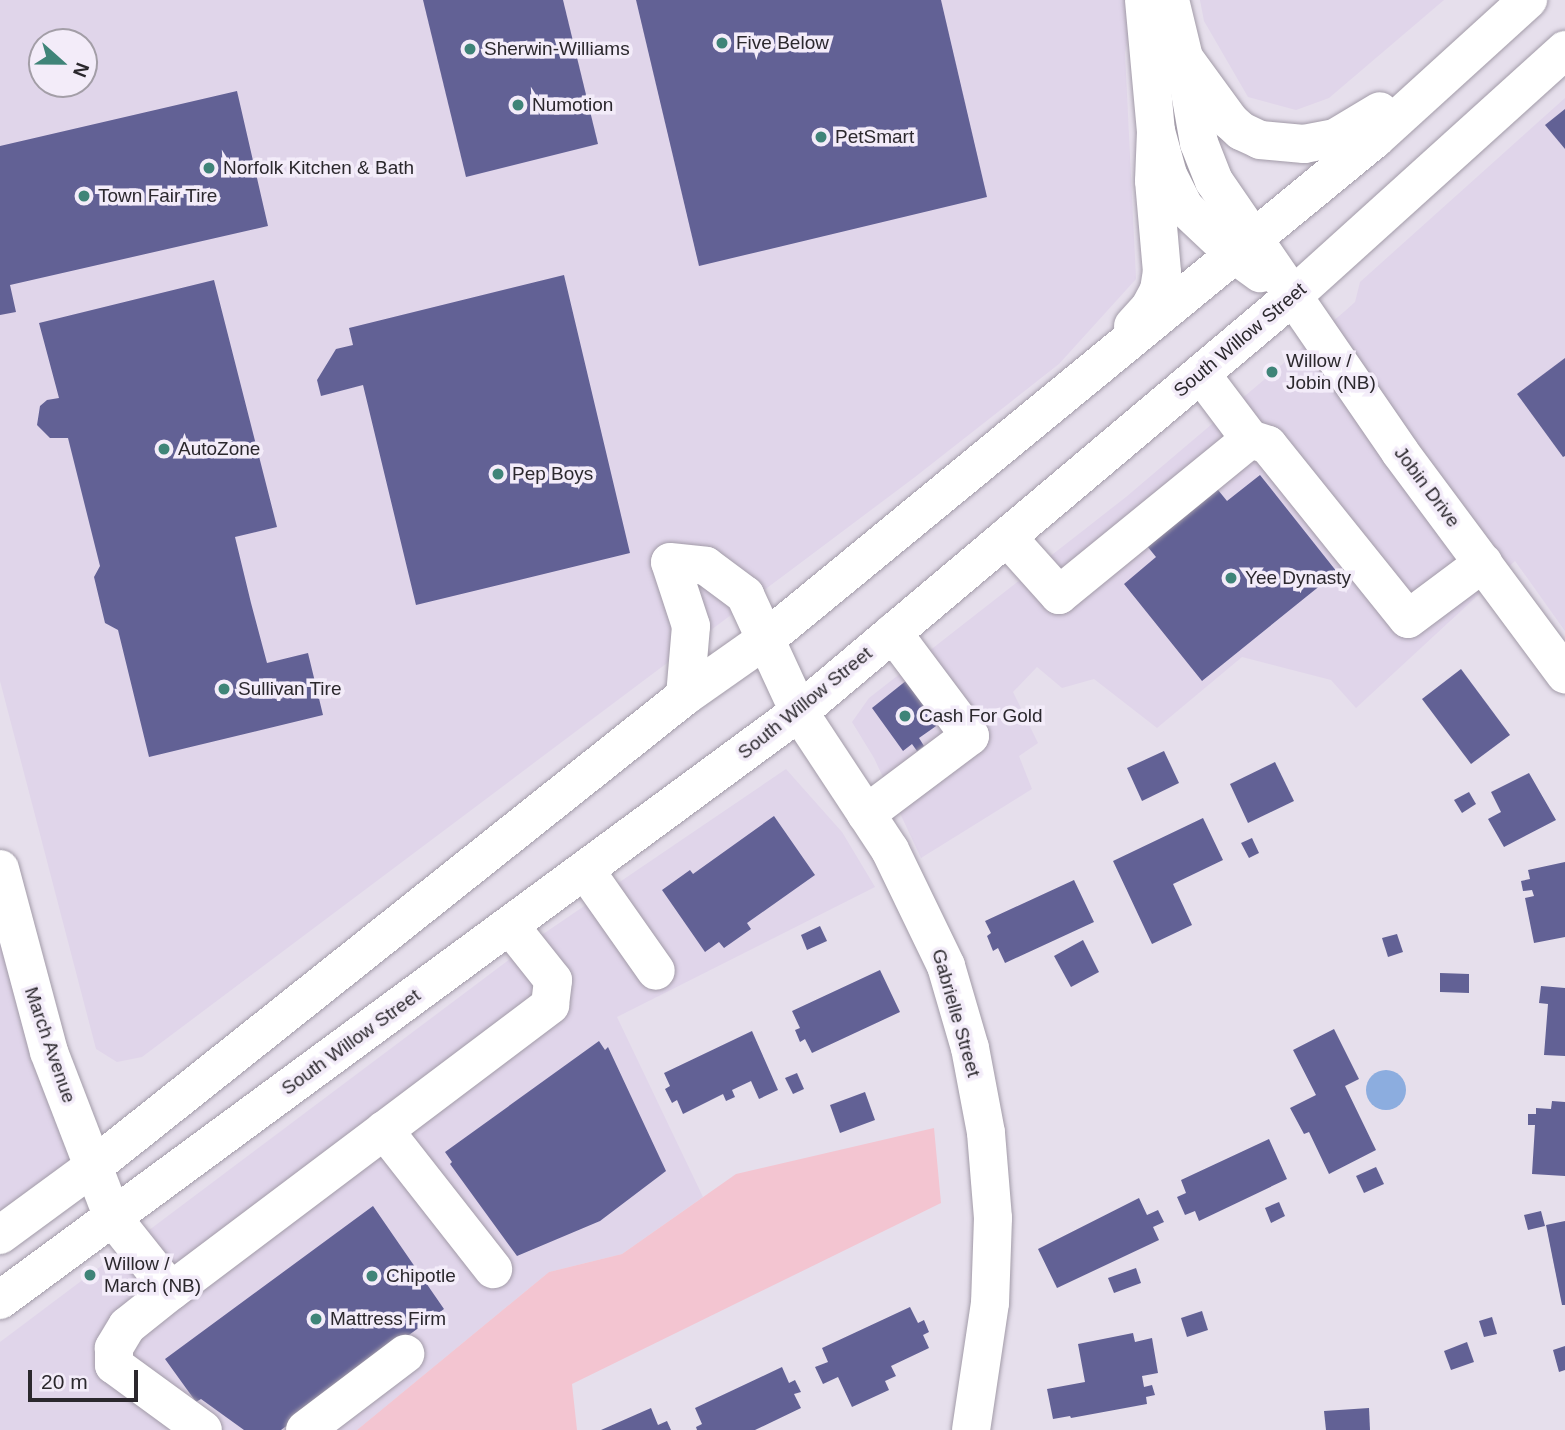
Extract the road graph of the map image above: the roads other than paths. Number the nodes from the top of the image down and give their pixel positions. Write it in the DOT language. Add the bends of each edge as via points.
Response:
graph roads {
  1 [pos="1144,0"];
  2 [pos="1170,0"];
  3 [pos="1528,0"];
  4 [pos="1491,34"];
  5 [pos="1565,50"];
  6 [pos="1184,58"];
  7 [pos="1156,131"];
  8 [pos="1245,247"];
  9 [pos="1293,296"];
  10 [pos="1201,374"];
  11 [pos="1088,376"];
  12 [pos="1250,439"];
  13 [pos="1007,537"];
  14 [pos="1483,563"];
  15 [pos="893,633"];
  16 [pos="766,639"];
  17 [pos="1565,674"];
  18 [pos="685,696"];
  19 [pos="799,712"];
  20 [pos="866,814"];
  21 [pos="0,869"];
  22 [pos="585,870"];
  23 [pos="510,926"];
  24 [pos="656,971"];
  25 [pos="384,1130"];
  26 [pos="94,1167"];
  27 [pos="113,1218"];
  28 [pos="0,1235"];
  29 [pos="493,1269"];
  30 [pos="171,1291"];
  31 [pos="0,1300"];
  32 [pos="405,1354"];
  33 [pos="203,1430"];
  34 [pos="305,1430"];
  35 [pos="971,1430"];
  1 -- 7 [label="main road"];
  2 -- 6 [label="main road"];
  3 -- 4 [label="main road"];
  4 -- 6 [label="main road" via="1361,124 1335,138 1304,144 1260,140 1241,131"];
  4 -- 8 [label="main road"];
  5 -- 9 [label="main road, South Willow Street"];
  6 -- 8 [label="main road" via="1199,143"];
  7 -- 8 [label="main road" via="1168,175 1184,207"];
  7 -- 11 [label="main road" via="1159,290 1150,307"];
  8 -- 9 [label="main road, Jobin Drive"];
  8 -- 11 [label="main road"];
  9 -- 10 [label="main road, South Willow Street"];
  9 -- 14 [label="main road, Jobin Drive"];
  10 -- 12 [label="main road"];
  10 -- 13 [label="main road, South Willow Street"];
  11 -- 16 [label="main road"];
  12 -- 13 [label="main road" via="1059,595"];
  12 -- 14 [label="main road" via="1268,444 1408,619"];
  13 -- 15 [label="main road, South Willow Street"];
  14 -- 17 [label="main road, Jobin Drive"];
  15 -- 19 [label="main road, South Willow Street"];
  15 -- 20 [label="main road" via="970,736"];
  16 -- 18 [label="main road"];
  16 -- 18 [label="main road, Gabrielle Street" via="745,595 706,566 670,562 691,626"];
  16 -- 19 [label="main road, Gabrielle Street"];
  18 -- 26 [label="main road"];
  19 -- 20 [label="main road, Gabrielle Street"];
  19 -- 22 [label="main road, South Willow Street"];
  20 -- 35 [label="main road, Gabrielle Street" via="890,850 946,966 970,1048 986,1133 993,1218 990,1303"];
  21 -- 26 [label="main road, March Avenue" via="49,1052"];
  22 -- 23 [label="main road, South Willow Street"];
  22 -- 24 [label="main road"];
  23 -- 25 [label="main road" via="553,980 550,1005"];
  23 -- 27 [label="main road, South Willow Street"];
  25 -- 29 [label="main road"];
  25 -- 30 [label="main road"];
  26 -- 27 [label="main road, March Avenue"];
  26 -- 28 [label="main road"];
  27 -- 30 [label="main road, March Avenue"];
  27 -- 31 [label="main road, South Willow Street"];
  30 -- 33 [label="main road" via="127,1326 114,1348 114,1365"];
  32 -- 34 [label="main road"];
}
